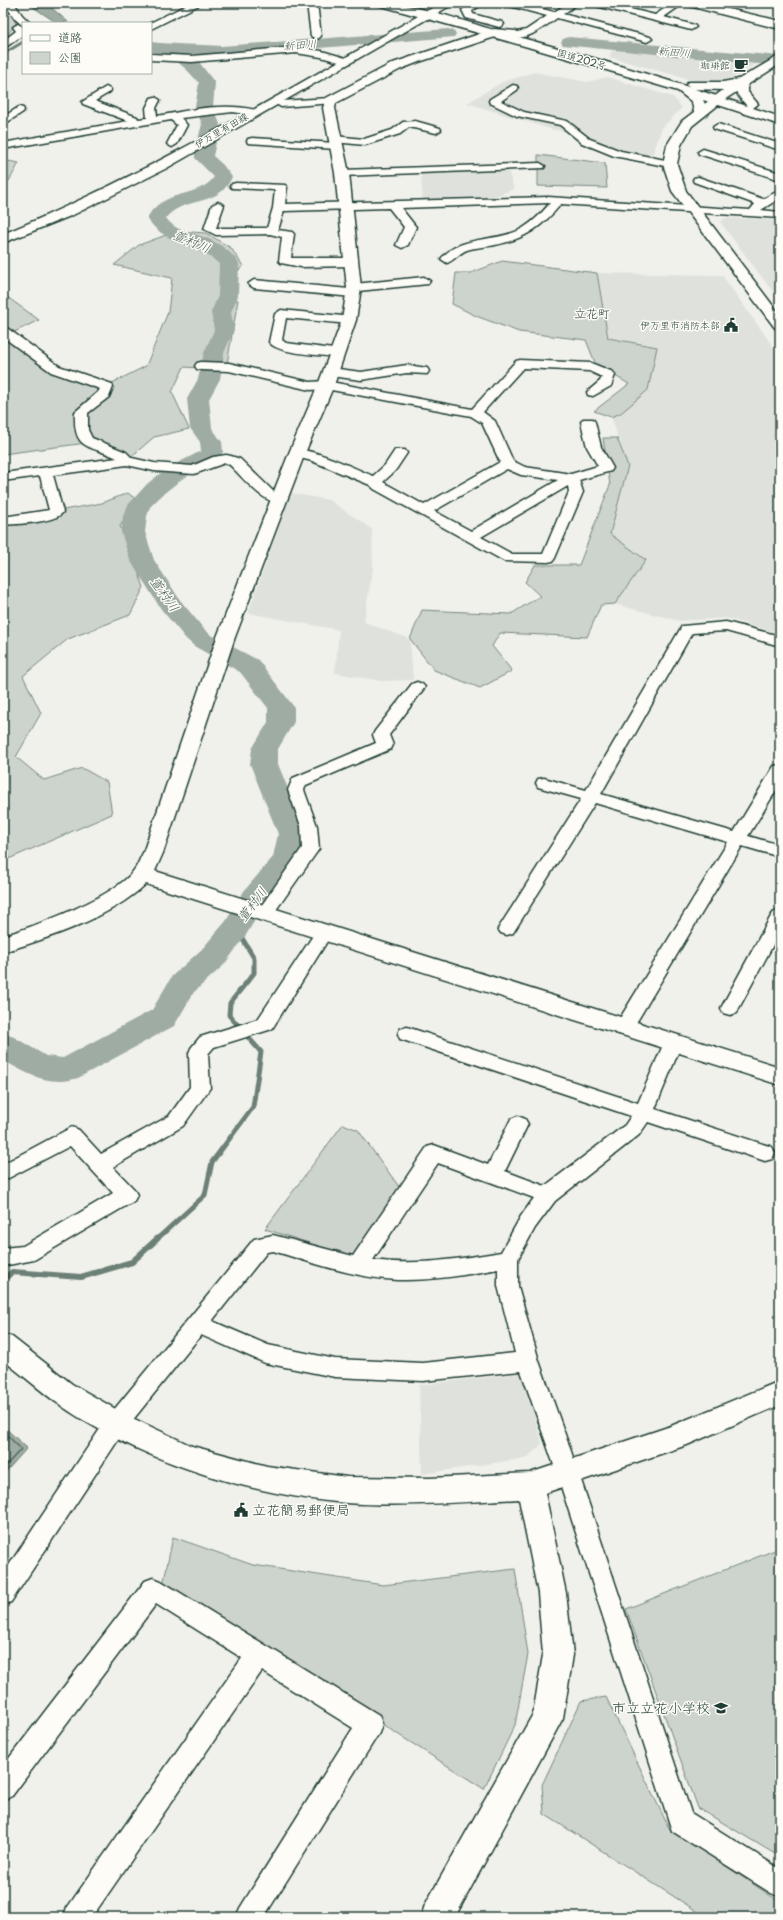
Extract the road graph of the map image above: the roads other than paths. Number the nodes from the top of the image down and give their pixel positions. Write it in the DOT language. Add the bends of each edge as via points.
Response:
graph roads {
  1 [pos="9,3"];
  2 [pos="174,3"];
  3 [pos="312,3"];
  4 [pos="382,3"];
  5 [pos="401,3"];
  6 [pos="450,3"];
  7 [pos="479,3"];
  8 [pos="509,3"];
  9 [pos="574,3"];
  10 [pos="595,3"];
  11 [pos="629,3"];
  12 [pos="679,3"];
  13 [pos="693,3"];
  14 [pos="193,5"];
  15 [pos="619,9"];
  16 [pos="430,13"];
  17 [pos="639,14"];
  18 [pos="555,15"];
  19 [pos="656,19"];
  20 [pos="780,25"];
  21 [pos="19,26"];
  22 [pos="152,26"];
  23 [pos="691,28"];
  24 [pos="496,29"];
  25 [pos="613,30"];
  26 [pos="516,35"];
  27 [pos="316,36"];
  28 [pos="647,39"];
  29 [pos="3,46"];
  30 [pos="152,57"];
  31 [pos="346,61"];
  32 [pos="777,63"];
  33 [pos="742,82"];
  34 [pos="686,86"];
  35 [pos="512,88"];
  36 [pos="295,89"];
  37 [pos="106,90"];
  38 [pos="720,97"];
  39 [pos="155,100"];
  40 [pos="330,101"];
  41 [pos="281,104"];
  42 [pos="751,107"];
  43 [pos="19,110"];
  44 [pos="252,112"];
  45 [pos="780,113"];
  46 [pos="699,114"];
  47 [pos="174,117"];
  48 [pos="153,120"];
  49 [pos="780,121"];
  50 [pos="3,122"];
  51 [pos="135,124"];
  52 [pos="718,127"];
  53 [pos="436,130"];
  54 [pos="252,141"];
  55 [pos="335,142"];
  56 [pos="172,144"];
  57 [pos="3,146"];
  58 [pos="780,147"];
  59 [pos="703,152"];
  60 [pos="670,164"];
  61 [pos="540,166"];
  62 [pos="342,173"];
  63 [pos="780,177"];
  64 [pos="698,180"];
  65 [pos="236,186"];
  66 [pos="780,193"];
  67 [pos="558,201"];
  68 [pos="764,203"];
  69 [pos="392,204"];
  70 [pos="218,205"];
  71 [pos="345,206"];
  72 [pos="279,208"];
  73 [pos="693,210"];
  74 [pos="750,213"];
  75 [pos="780,215"];
  76 [pos="272,231"];
  77 [pos="3,239"];
  78 [pos="402,245"];
  79 [pos="447,259"];
  80 [pos="351,262"];
  81 [pos="424,282"];
  82 [pos="254,284"];
  83 [pos="354,290"];
  84 [pos="349,320"];
  85 [pos="780,324"];
  86 [pos="3,331"];
  87 [pos="337,353"];
  88 [pos="202,366"];
  89 [pos="423,371"];
  90 [pos="328,378"];
  91 [pos="593,392"];
  92 [pos="475,413"];
  93 [pos="588,422"];
  94 [pos="297,453"];
  95 [pos="400,453"];
  96 [pos="127,461"];
  97 [pos="507,463"];
  98 [pos="46,472"];
  99 [pos="3,477"];
  100 [pos="572,478"];
  101 [pos="375,482"];
  102 [pos="280,500"];
  103 [pos="424,511"];
  104 [pos="3,521"];
  105 [pos="471,537"];
  106 [pos="780,641"];
  107 [pos="417,687"];
  108 [pos="780,770"];
  109 [pos="544,783"];
  110 [pos="591,796"];
  111 [pos="739,838"];
  112 [pos="780,851"];
  113 [pos="142,875"];
  114 [pos="265,913"];
  115 [pos="780,916"];
  116 [pos="507,929"];
  117 [pos="324,932"];
  118 [pos="3,944"];
  119 [pos="730,1008"];
  120 [pos="623,1028"];
  121 [pos="407,1034"];
  122 [pos="673,1043"];
  123 [pos="780,1076"];
  124 [pos="644,1113"];
  125 [pos="518,1124"];
  126 [pos="765,1153"];
  127 [pos="99,1165"];
  128 [pos="3,1173"];
  129 [pos="492,1175"];
  130 [pos="548,1195"];
  131 [pos="3,1257"];
  132 [pos="508,1259"];
  133 [pos="358,1265"];
  134 [pos="197,1324"];
  135 [pos="3,1346"];
  136 [pos="528,1361"];
  137 [pos="780,1393"];
  138 [pos="116,1424"];
  139 [pos="568,1474"];
  140 [pos="530,1486"];
  141 [pos="3,1594"];
  142 [pos="258,1656"];
  143 [pos="3,1787"];
  144 [pos="780,1884"];
  145 [pos="76,1917"];
  146 [pos="250,1917"];
  147 [pos="437,1917"];
  1 -- 21 [label="street" via="18,17"];
  2 -- 14 [label="street"];
  3 -- 27 [label="street"];
  4 -- 16 [label="main road, 国道202号"];
  5 -- 16 [label="main road, 国道202号"];
  6 -- 16 [label="main road, 伊万里有田線"];
  7 -- 24 [label="street" via="467,10 469,16"];
  8 -- 18 [label="street"];
  9 -- 18 [label="street"];
  10 -- 15 [label="street"];
  11 -- 15 [label="street"];
  12 -- 19 [label="street"];
  13 -- 20 [label="main road"];
  14 -- 22 [label="street"];
  15 -- 17 [label="street"];
  16 -- 24 [label="main road, 国道202号"];
  16 -- 26 [label="main road, 国道202号"];
  16 -- 31 [label="main road, 伊万里有田線"];
  17 -- 19 [label="street"];
  17 -- 25 [label="street"];
  18 -- 25 [label="street"];
  18 -- 26 [label="street" via="528,32"];
  19 -- 23 [label="street"];
  21 -- 29 [label="street" via="21,32"];
  24 -- 26 [label="main road"];
  24 -- 34 [label="main road, 国道202号"];
  24 -- 40 [label="main road" via="397,66"];
  25 -- 28 [label="street"];
  26 -- 34 [label="main road, 国道202号"];
  30 -- 31 [label="street" via="192,59 296,50"];
  31 -- 36 [label="main road, 伊万里有田線"];
  32 -- 33 [label="main road"];
  33 -- 34 [label="main road" via="723,86"];
  33 -- 38 [label="main road"];
  33 -- 42 [label="main road" via="742,92"];
  34 -- 38 [label="main road, 国道202号"];
  34 -- 46 [label="main road" via="700,104"];
  35 -- 60 [label="street" via="494,101 521,114 563,123 586,141 618,154"];
  36 -- 40 [label="street"];
  36 -- 44 [label="main road, 伊万里有田線"];
  37 -- 51 [label="street" via="87,102 133,119"];
  38 -- 42 [label="main road, 国道202号"];
  38 -- 46 [label="main road"];
  39 -- 48 [label="street" via="151,108"];
  40 -- 41 [label="street"];
  40 -- 55 [label="main road"];
  42 -- 45 [label="main road, 国道202号"];
  42 -- 46 [label="main road" via="720,109"];
  42 -- 49 [label="main road, 国道202号"];
  43 -- 50 [label="street"];
  44 -- 47 [label="street" via="233,109 212,110"];
  44 -- 77 [label="main road, 伊万里有田線" via="162,165 68,212"];
  46 -- 60 [label="main road" via="687,124 677,140"];
  47 -- 48 [label="street"];
  47 -- 56 [label="street" via="182,125"];
  48 -- 51 [label="street"];
  51 -- 57 [label="street"];
  52 -- 58 [label="street"];
  53 -- 55 [label="street" via="407,124 396,132 365,142"];
  54 -- 55 [label="street"];
  55 -- 62 [label="main road"];
  59 -- 63 [label="street"];
  60 -- 73 [label="main road" via="679,191"];
  61 -- 62 [label="street"];
  62 -- 71 [label="main road"];
  64 -- 68 [label="street"];
  65 -- 72 [label="street" via="281,187"];
  66 -- 68 [label="street"];
  67 -- 69 [label="street"];
  67 -- 73 [label="street"];
  67 -- 79 [label="street" via="545,216 526,231 494,242 462,247"];
  68 -- 74 [label="street"];
  69 -- 71 [label="street"];
  69 -- 78 [label="street" via="410,227"];
  70 -- 76 [label="street" via="210,229 216,232"];
  71 -- 72 [label="street"];
  71 -- 80 [label="main road"];
  72 -- 76 [label="street"];
  73 -- 74 [label="street"];
  73 -- 85 [label="main road"];
  74 -- 75 [label="street"];
  76 -- 80 [label="street" via="288,234 285,261"];
  80 -- 83 [label="main road"];
  81 -- 83 [label="street"];
  82 -- 83 [label="street"];
  83 -- 84 [label="main road"];
  84 -- 87 [label="main road"];
  84 -- 87 [label="street" via="281,314 275,342 283,346"];
  86 -- 96 [label="street" via="55,369 107,387 104,394 82,412 81,430 87,441 121,455"];
  87 -- 90 [label="main road"];
  88 -- 90 [label="street" via="229,367 310,386"];
  89 -- 90 [label="street" via="407,369"];
  90 -- 92 [label="street"];
  90 -- 94 [label="main road"];
  91 -- 92 [label="street" via="606,383 609,375 591,367 520,364"];
  92 -- 97 [label="street" via="488,421"];
  93 -- 100 [label="street" via="594,448 606,468"];
  94 -- 101 [label="street" via="318,458"];
  94 -- 102 [label="main road"];
  95 -- 101 [label="street" via="390,468"];
  96 -- 98 [label="street"];
  96 -- 102 [label="street" via="138,465 194,470 226,459 235,462 269,495"];
  97 -- 100 [label="street" via="521,471"];
  97 -- 103 [label="street"];
  98 -- 99 [label="street"];
  98 -- 104 [label="street" via="56,512"];
  100 -- 105 [label="street"];
  100 -- 105 [label="street" via="576,492 548,558 509,558"];
  101 -- 103 [label="street"];
  102 -- 113 [label="main road" via="219,659 153,853"];
  103 -- 105 [label="street"];
  106 -- 110 [label="street" via="726,626 687,629"];
  107 -- 114 [label="street" via="381,735 384,745 299,782 296,790 309,826 311,849"];
  108 -- 111 [label="street"];
  109 -- 110 [label="street"];
  110 -- 111 [label="street"];
  110 -- 116 [label="street"];
  111 -- 112 [label="street"];
  111 -- 120 [label="street"];
  113 -- 114 [label="main road"];
  113 -- 118 [label="main road" via="118,895"];
  114 -- 117 [label="main road"];
  115 -- 119 [label="street"];
  117 -- 120 [label="main road"];
  117 -- 127 [label="street" via="265,1024 207,1042 198,1053 200,1088 176,1121"];
  120 -- 122 [label="main road"];
  121 -- 124 [label="street"];
  122 -- 123 [label="main road"];
  122 -- 124 [label="street"];
  124 -- 126 [label="street"];
  124 -- 130 [label="street" via="632,1130"];
  125 -- 129 [label="street"];
  127 -- 128 [label="street" via="72,1135"];
  127 -- 131 [label="street" via="128,1195 27,1254"];
  129 -- 130 [label="street"];
  129 -- 133 [label="street" via="434,1153"];
  130 -- 132 [label="street" via="528,1222"];
  132 -- 133 [label="street" via="446,1269 396,1271"];
  132 -- 136 [label="street" via="508,1286"];
  133 -- 134 [label="street" via="273,1243 260,1245"];
  134 -- 136 [label="street" via="265,1354 336,1368 423,1372"];
  134 -- 138 [label="street"];
  135 -- 138 [label="main road" via="63,1392"];
  136 -- 139 [label="street"];
  137 -- 139 [label="main road" via="677,1436"];
  138 -- 140 [label="main road" via="187,1457 267,1479 347,1490 430,1491"];
  138 -- 141 [label="street"];
  139 -- 140 [label="main road"];
  139 -- 144 [label="street" via="681,1822"];
  140 -- 147 [label="main road" via="552,1593 558,1656 548,1718"];
  142 -- 143 [label="street" via="153,1589"];
  142 -- 145 [label="street"];
  142 -- 146 [label="street" via="370,1724"];
}
